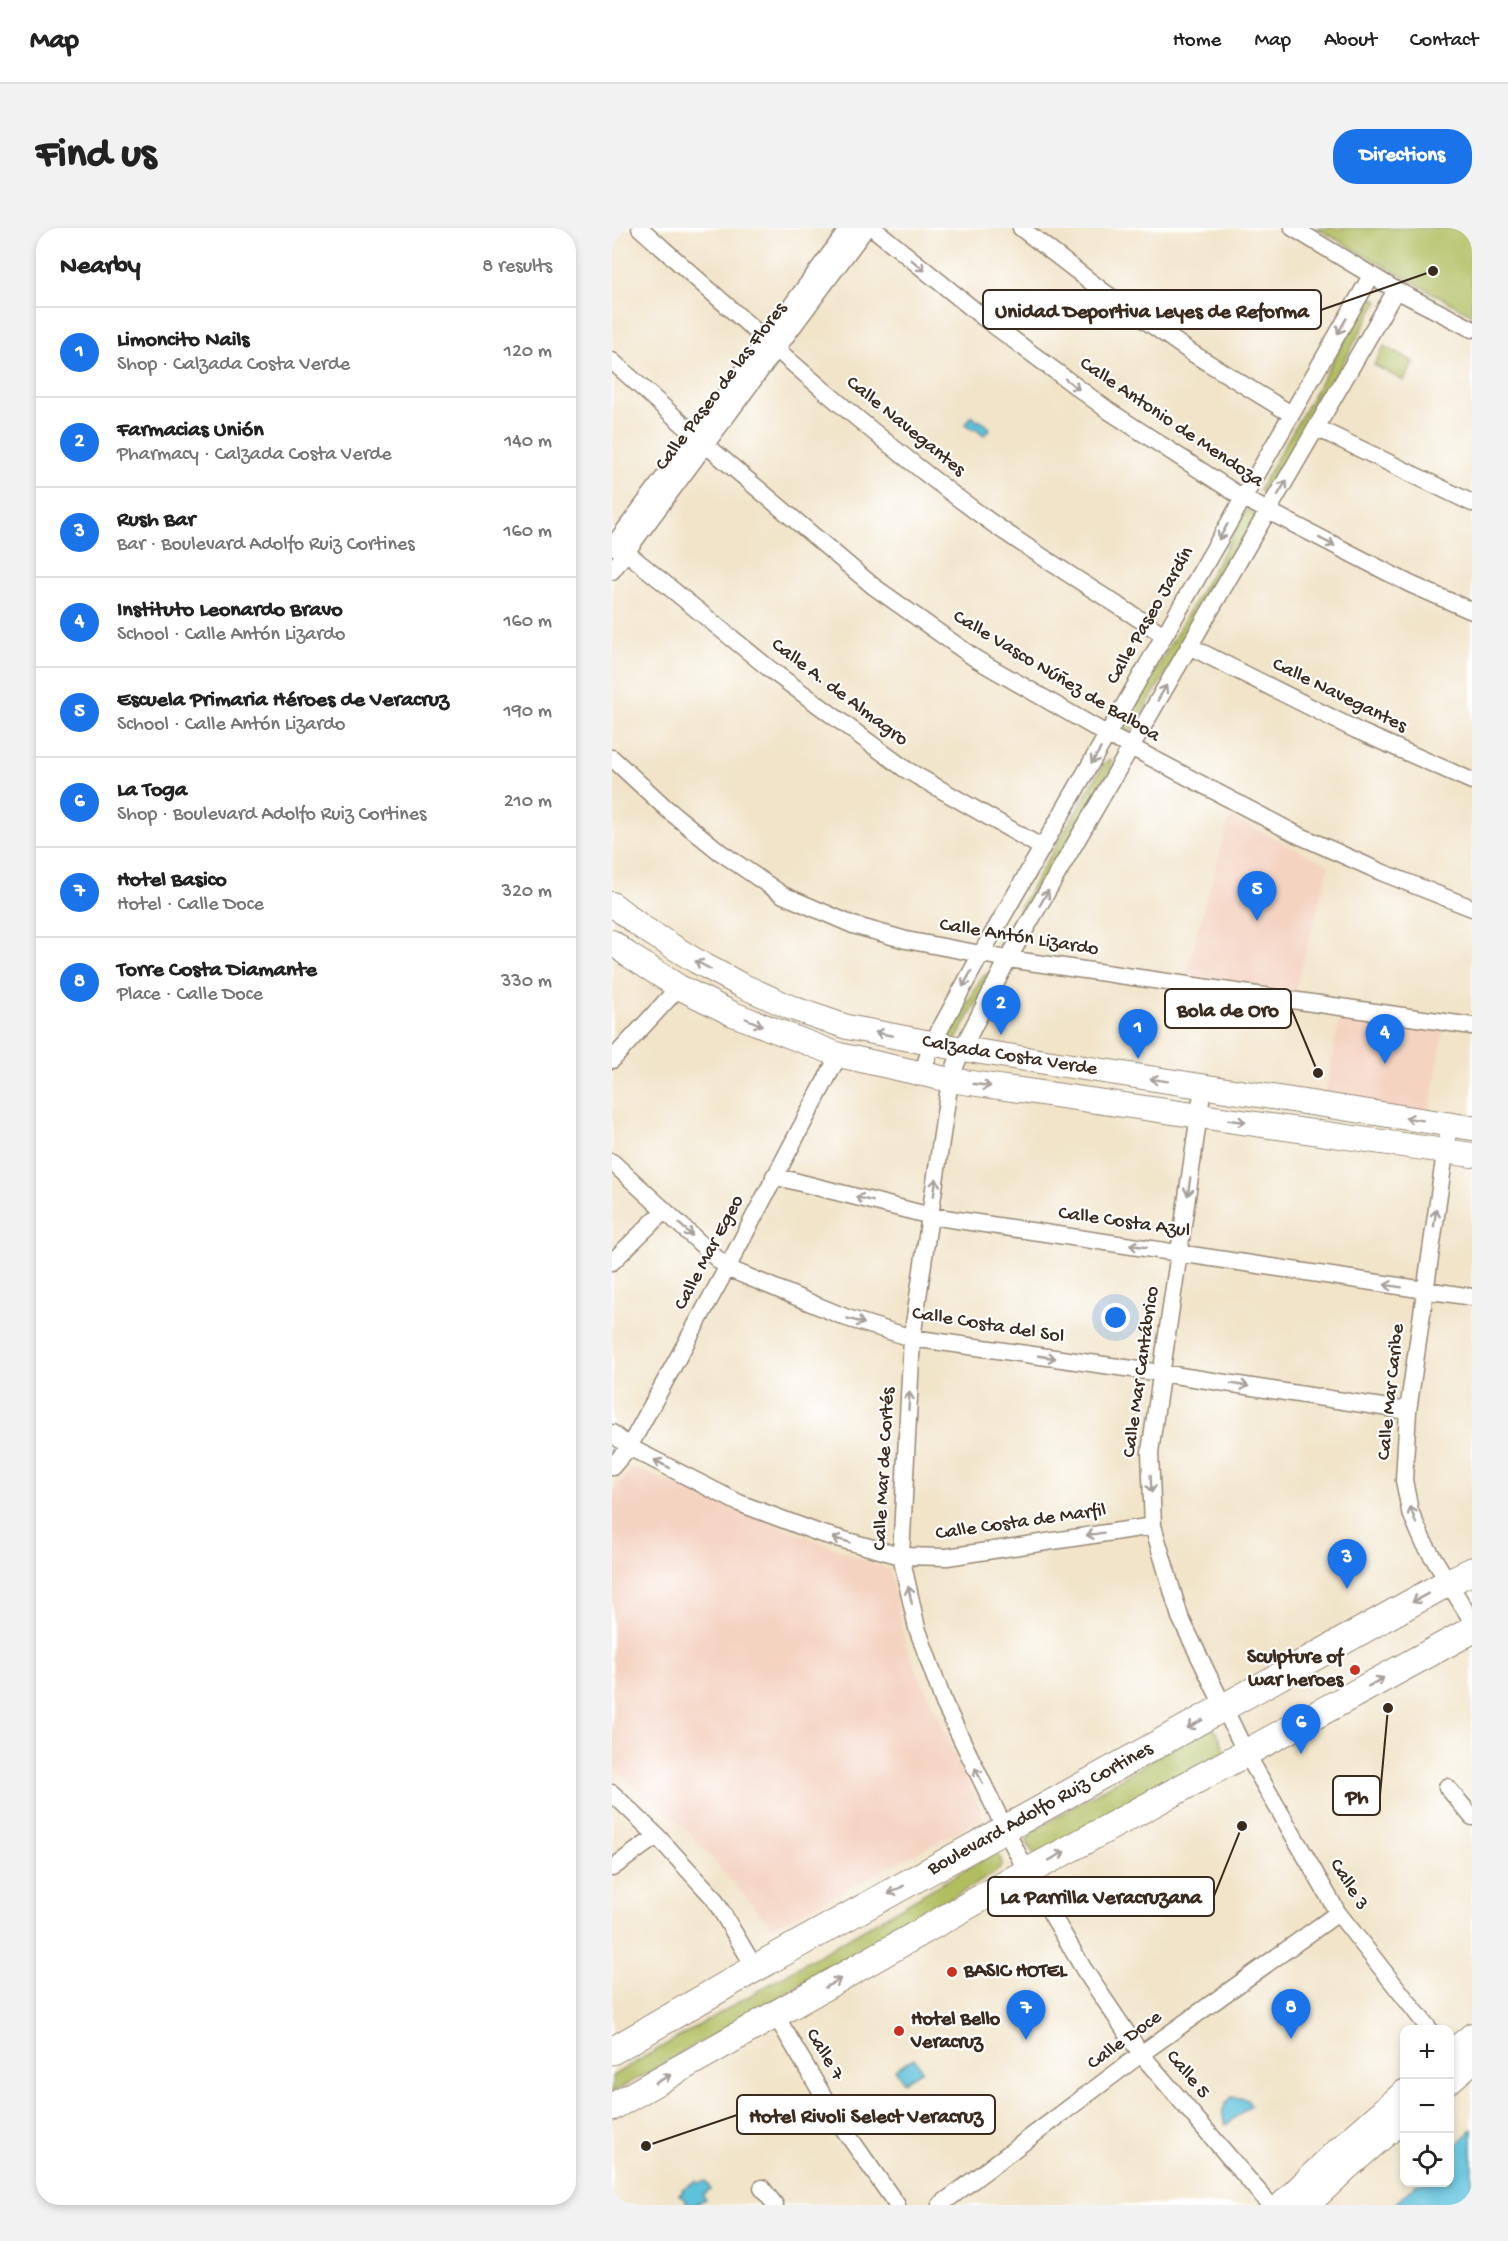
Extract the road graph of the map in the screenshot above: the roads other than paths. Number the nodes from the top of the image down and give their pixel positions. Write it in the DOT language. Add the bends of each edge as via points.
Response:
graph roads {
  1 [pos="640,228"];
  2 [pos="849,228"];
  3 [pos="866,228"];
  4 [pos="873,228"];
  5 [pos="1021,228"];
  6 [pos="1293,228"];
  7 [pos="1371,276"];
  8 [pos="1396,290"];
  9 [pos="1472,329"];
  10 [pos="771,345"];
  11 [pos="612,361"];
  12 [pos="1291,414"];
  13 [pos="1317,428"];
  14 [pos="700,439"];
  15 [pos="1243,498"];
  16 [pos="1472,503"];
  17 [pos="1268,512"];
  18 [pos="616,546"];
  19 [pos="612,571"];
  20 [pos="1472,611"];
  21 [pos="1164,635"];
  22 [pos="1189,646"];
  23 [pos="1108,735"];
  24 [pos="1131,747"];
  25 [pos="612,758"];
  26 [pos="1472,781"];
  27 [pos="1041,847"];
  28 [pos="612,904"];
  29 [pos="1472,908"];
  30 [pos="612,942"];
  31 [pos="981,954"];
  32 [pos="1008,959"];
  33 [pos="680,987"];
  34 [pos="1472,1026"];
  35 [pos="932,1044"];
  36 [pos="962,1049"];
  37 [pos="839,1055"];
  38 [pos="612,1060"];
  39 [pos="922,1074"];
  40 [pos="950,1080"];
  41 [pos="1203,1087"];
  42 [pos="1289,1101"];
  43 [pos="1198,1115"];
  44 [pos="1461,1127"];
  45 [pos="1445,1152"];
  46 [pos="1472,1155"];
  47 [pos="612,1162"];
  48 [pos="774,1176"];
  49 [pos="664,1211"];
  50 [pos="932,1216"];
  51 [pos="1180,1252"];
  52 [pos="612,1262"];
  53 [pos="727,1268"];
  54 [pos="1425,1291"];
  55 [pos="1472,1297"];
  56 [pos="912,1338"];
  57 [pos="1161,1373"];
  58 [pos="1408,1411"];
  59 [pos="612,1433"];
  60 [pos="629,1447"];
  61 [pos="612,1467"];
  62 [pos="1153,1526"];
  63 [pos="901,1556"];
  64 [pos="1472,1571"];
  65 [pos="1447,1583"];
  66 [pos="1472,1621"];
  67 [pos="1472,1630"];
  68 [pos="1223,1708"];
  69 [pos="1246,1753"];
  70 [pos="1447,1787"];
  71 [pos="612,1793"];
  72 [pos="1472,1817"];
  73 [pos="1005,1829"];
  74 [pos="657,1836"];
  75 [pos="612,1868"];
  76 [pos="1027,1872"];
  77 [pos="1338,1913"];
  78 [pos="755,1968"];
  79 [pos="776,2016"];
  80 [pos="1426,2025"];
  81 [pos="1472,2035"];
  82 [pos="1454,2049"];
  83 [pos="612,2051"];
  84 [pos="1141,2054"];
  85 [pos="1472,2061"];
  86 [pos="1451,2079"];
  87 [pos="1400,2096"];
  88 [pos="612,2107"];
  89 [pos="1400,2122"];
  90 [pos="762,2188"];
  91 [pos="775,2205"];
  92 [pos="897,2205"];
  93 [pos="940,2205"];
  94 [pos="1270,2205"];
  95 [pos="1281,2205"];
  96 [pos="1308,2205"];
  1 -- 10 [label="street, Calle Navegantes"];
  2 -- 10 [label="street, Calle Paseo de las Flores"];
  3 -- 10 [label="street, Calle Paseo de las Flores"];
  4 -- 15 [label="street, Calle Antonio de Mendoza, one-way" via="984,318 1109,411"];
  5 -- 12 [label="street" via="1192,353"];
  6 -- 7 [label="street"];
  7 -- 8 [label="street"];
  7 -- 12 [label="street, Calle Paseo Jardín, one-way"];
  8 -- 9 [label="street"];
  8 -- 13 [label="street"];
  10 -- 14 [label="street, Calle Paseo de las Flores"];
  10 -- 21 [label="street, Calle Navegantes" via="992,523"];
  11 -- 14 [label="street, Calle Vasco Núñez de Balboa"];
  12 -- 15 [label="street, Calle Paseo Jardín"];
  13 -- 16 [label="street"];
  17 -- 13 [label="street, one-way"];
  14 -- 18 [label="street, Calle Paseo de las Flores"];
  14 -- 23 [label="street, Calle Vasco Núñez de Balboa" via="873,586 976,659"];
  15 -- 17 [label="street, Calle Antonio de Mendoza"];
  15 -- 21 [label="street, Calle Paseo Jardín, one-way"];
  17 -- 20 [label="street, Calle Antonio de Mendoza, one-way"];
  17 -- 22 [label="street"];
  18 -- 19 [label="street, Calle Paseo de las Flores"];
  18 -- 27 [label="street, Calle A. de Almagro" via="771,670 905,769"];
  21 -- 23 [label="street, Calle Paseo Jardín"];
  24 -- 22 [label="street, one-way"];
  22 -- 26 [label="street, Calle Navegantes" via="1356,730"];
  23 -- 24 [label="street, Calle Vasco Núñez de Balboa"];
  23 -- 27 [label="street, Calle Paseo Jardín, one-way"];
  24 -- 29 [label="street, Calle Vasco Núñez de Balboa" via="1296,834"];
  32 -- 24 [label="street, one-way"];
  25 -- 31 [label="street, Calle Antón Lizardo" via="720,852 783,895 853,925"];
  27 -- 31 [label="street, Calle Paseo Jardín"];
  35 -- 28 [label="main road, Calzada Costa Verde, one-way" via="847,1027 792,1008 696,961"];
  30 -- 33 [label="main road, Calzada Costa Verde"];
  31 -- 32 [label="street, Calle Antón Lizardo"];
  31 -- 35 [label="street, Calle Paseo Jardín, one-way"];
  32 -- 34 [label="street, Calle Antón Lizardo"];
  32 -- 36 [label="street"];
  33 -- 37 [label="main road, Calzada Costa Verde, one-way" via="733,1014"];
  33 -- 38 [label="street"];
  35 -- 36 [label="main road, Calzada Costa Verde"];
  35 -- 39 [label="street, Calle Paseo Jardín"];
  36 -- 40 [label="street"];
  41 -- 36 [label="main road, Calzada Costa Verde, one-way"];
  37 -- 39 [label="main road, Calzada Costa Verde"];
  37 -- 48 [label="street, Calle Mar Egeo"];
  39 -- 40 [label="main road, Calzada Costa Verde"];
  40 -- 43 [label="main road, Calzada Costa Verde, one-way"];
  50 -- 40 [label="street, Calle Mar de Cortés, one-way"];
  41 -- 42 [label="main road, Calzada Costa Verde"];
  41 -- 43 [label="street, Calle Mar Cantábrico"];
  42 -- 43 [label="street" via="1280,1107 1219,1097"];
  44 -- 42 [label="main road, Calzada Costa Verde, one-way"];
  43 -- 45 [label="main road, Calzada Costa Verde, one-way"];
  43 -- 51 [label="street, Calle Mar Cantábrico, one-way"];
  44 -- 45 [label="street, Calle Mar Caribe"];
  45 -- 46 [label="main road, Calzada Costa Verde"];
  54 -- 45 [label="street, Calle Mar Caribe, one-way"];
  47 -- 49 [label="street, Calle Costa del Sol"];
  50 -- 48 [label="street, Calle Costa Azul, one-way"];
  48 -- 53 [label="street, Calle Mar Egeo"];
  49 -- 52 [label="street"];
  49 -- 53 [label="street, Calle Costa del Sol, one-way"];
  51 -- 50 [label="street, Calle Costa Azul, one-way"];
  50 -- 56 [label="street, Calle Mar de Cortés"];
  54 -- 51 [label="street, Calle Costa Azul, one-way"];
  51 -- 57 [label="street, Calle Mar Cantábrico"];
  53 -- 56 [label="street, Calle Costa del Sol, one-way" via="847,1318"];
  53 -- 60 [label="street, Calle Mar Egeo"];
  54 -- 55 [label="street, Calle Costa Azul"];
  54 -- 58 [label="street, Calle Mar Caribe"];
  56 -- 57 [label="street, Calle Costa del Sol, one-way"];
  63 -- 56 [label="street, Calle Mar de Cortés, one-way"];
  57 -- 58 [label="street, Calle Costa del Sol, one-way"];
  57 -- 62 [label="street, Calle Mar Cantábrico, one-way" via="1150,1452"];
  65 -- 58 [label="street, Calle Mar Caribe, one-way" via="1410,1511 1404,1480"];
  59 -- 60 [label="street, Calle Costa de Marfil"];
  60 -- 61 [label="street, Calle Mar Egeo"];
  63 -- 60 [label="street, Calle Costa de Marfil, one-way" via="819,1533 739,1503"];
  62 -- 63 [label="street, Calle Costa de Marfil, one-way" via="947,1557"];
  62 -- 68 [label="street, Calle Mar Cantábrico" via="1180,1617"];
  73 -- 63 [label="street, Calle Mar de Cortés, one-way" via="944,1703 917,1629"];
  64 -- 65 [label="main road, Boulevard Adolfo Ruiz Cortines"];
  65 -- 66 [label="street, Calle Mar Caribe"];
  65 -- 68 [label="main road, Boulevard Adolfo Ruiz Cortines, one-way"];
  69 -- 67 [label="main road, one-way"];
  68 -- 69 [label="street, Calle Mar Cantábrico"];
  68 -- 73 [label="main road, Boulevard Adolfo Ruiz Cortines, one-way"];
  76 -- 69 [label="main road, one-way"];
  69 -- 77 [label="street, Calle 3"];
  70 -- 72 [label="street"];
  71 -- 74 [label="street"];
  73 -- 76 [label="street, Calle Mar de Cortés"];
  73 -- 78 [label="main road, Boulevard Adolfo Ruiz Cortines, one-way"];
  74 -- 75 [label="street"];
  74 -- 78 [label="street" via="713,1898"];
  79 -- 76 [label="main road, one-way"];
  76 -- 84 [label="street, Calle 5" via="1083,1968"];
  77 -- 80 [label="street, Calle 3"];
  77 -- 84 [label="street, Calle Doce"];
  78 -- 83 [label="main road, Boulevard Adolfo Ruiz Cortines"];
  88 -- 79 [label="main road, one-way"];
  79 -- 92 [label="street, Calle 7" via="840,2124"];
  81 -- 82 [label="main road"];
  84 -- 93 [label="street, Calle Doce"];
  84 -- 94 [label="street, Calle 5"];
  85 -- 86 [label="main road"];
  87 -- 95 [label="main road"];
  89 -- 96 [label="main road"];
  90 -- 91 [label="street"];
}
